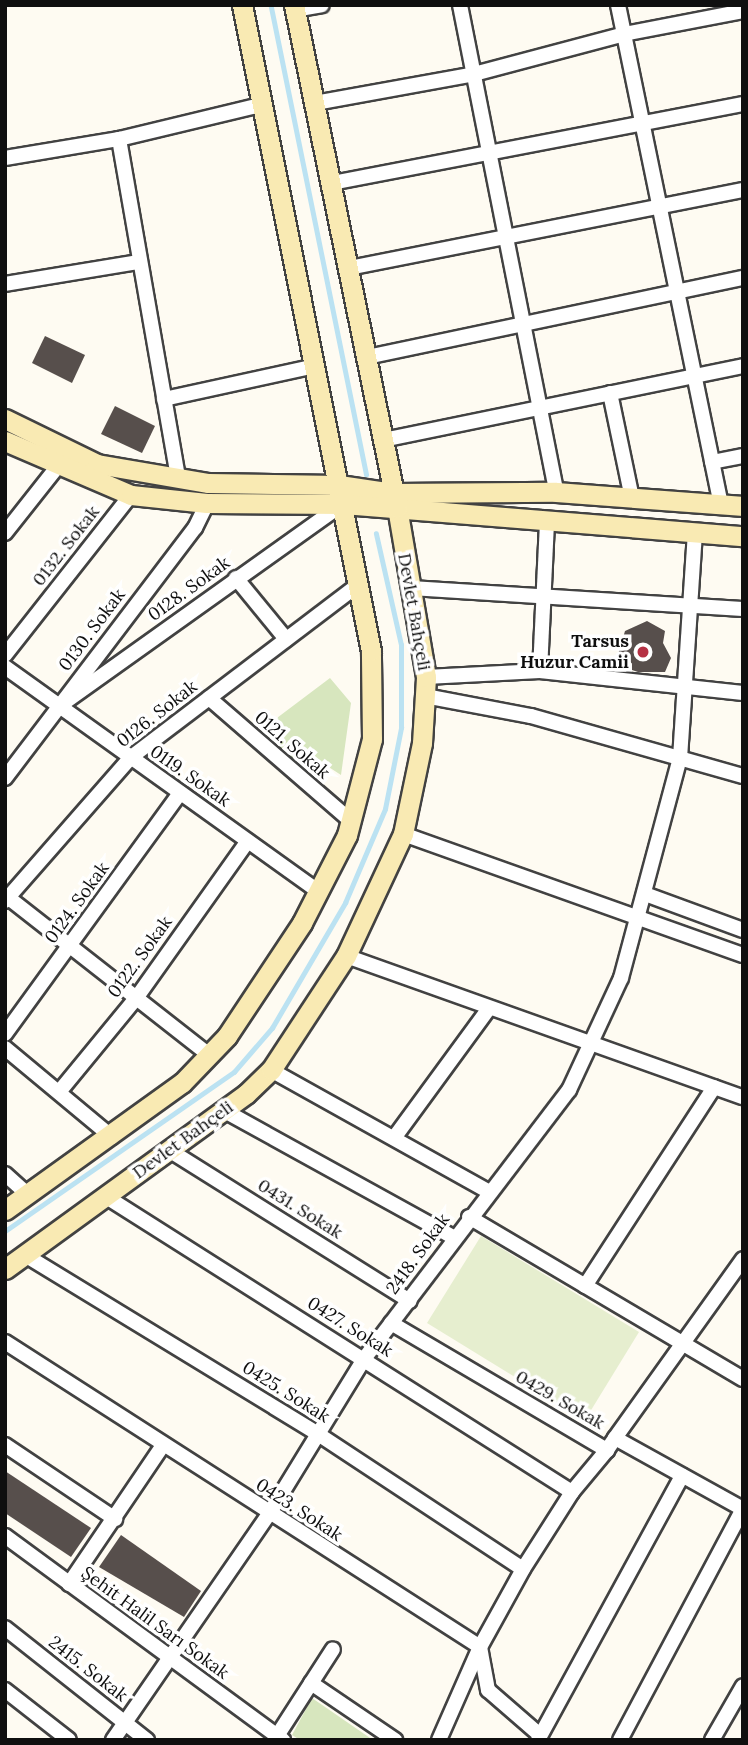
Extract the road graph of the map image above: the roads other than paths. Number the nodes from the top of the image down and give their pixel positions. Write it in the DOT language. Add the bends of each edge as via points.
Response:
graph roads {
  1 [pos="242,5"];
  2 [pos="322,5"];
  3 [pos="460,5"];
  4 [pos="618,5"];
  5 [pos="295,8"];
  6 [pos="743,11"];
  7 [pos="624,34"];
  8 [pos="474,74"];
  9 [pos="315,103"];
  10 [pos="743,104"];
  11 [pos="261,105"];
  12 [pos="643,124"];
  13 [pos="119,139"];
  14 [pos="491,153"];
  15 [pos="5,158"];
  16 [pos="332,183"];
  17 [pos="743,190"];
  18 [pos="659,205"];
  19 [pos="508,239"];
  20 [pos="138,262"];
  21 [pos="349,268"];
  22 [pos="743,278"];
  23 [pos="5,284"];
  24 [pos="677,291"];
  25 [pos="524,324"];
  26 [pos="367,357"];
  27 [pos="315,366"];
  28 [pos="743,366"];
  29 [pos="694,375"];
  30 [pos="610,393"];
  31 [pos="164,399"];
  32 [pos="540,408"];
  33 [pos="5,419"];
  34 [pos="383,440"];
  35 [pos="5,441"];
  36 [pos="743,456"];
  37 [pos="712,462"];
  38 [pos="58,466"];
  39 [pos="178,478"];
  40 [pos="556,492"];
  41 [pos="131,495"];
  42 [pos="341,495"];
  43 [pos="632,498"];
  44 [pos="395,500"];
  45 [pos="207,503"];
  46 [pos="721,505"];
  47 [pos="743,506"];
  48 [pos="547,522"];
  49 [pos="695,532"];
  50 [pos="5,533"];
  51 [pos="743,536"];
  52 [pos="236,578"];
  53 [pos="358,585"];
  54 [pos="410,588"];
  55 [pos="546,594"];
  56 [pos="691,605"];
  57 [pos="743,609"];
  58 [pos="286,639"];
  59 [pos="5,654"];
  60 [pos="5,667"];
  61 [pos="540,671"];
  62 [pos="425,686"];
  63 [pos="683,687"];
  64 [pos="743,693"];
  65 [pos="209,698"];
  66 [pos="58,707"];
  67 [pos="130,758"];
  68 [pos="680,758"];
  69 [pos="743,776"];
  70 [pos="5,779"];
  71 [pos="180,793"];
  72 [pos="351,821"];
  73 [pos="403,834"];
  74 [pos="248,841"];
  75 [pos="318,891"];
  76 [pos="645,894"];
  77 [pos="6,898"];
  78 [pos="638,919"];
  79 [pos="743,930"];
  80 [pos="71,944"];
  81 [pos="743,955"];
  82 [pos="346,957"];
  83 [pos="137,997"];
  84 [pos="489,1007"];
  85 [pos="5,1034"];
  86 [pos="590,1044"];
  87 [pos="5,1048"];
  88 [pos="209,1055"];
  89 [pos="271,1070"];
  90 [pos="714,1087"];
  91 [pos="59,1092"];
  92 [pos="743,1097"];
  93 [pos="223,1110"];
  94 [pos="112,1137"];
  95 [pos="394,1138"];
  96 [pos="169,1150"];
  97 [pos="5,1174"];
  98 [pos="489,1192"];
  99 [pos="28,1195"];
  100 [pos="105,1196"];
  101 [pos="5,1210"];
  102 [pos="469,1217"];
  103 [pos="453,1237"];
  104 [pos="25,1255"];
  105 [pos="743,1259"];
  106 [pos="5,1269"];
  107 [pos="585,1286"];
  108 [pos="410,1301"];
  109 [pos="391,1323"];
  110 [pos="5,1342"];
  111 [pos="680,1342"];
  112 [pos="364,1359"];
  113 [pos="743,1379"];
  114 [pos="318,1434"];
  115 [pos="611,1444"];
  116 [pos="5,1445"];
  117 [pos="163,1445"];
  118 [pos="682,1476"];
  119 [pos="572,1492"];
  120 [pos="743,1509"];
  121 [pos="269,1514"];
  122 [pos="115,1519"];
  123 [pos="5,1536"];
  124 [pos="523,1570"];
  125 [pos="69,1584"];
  126 [pos="5,1628"];
  127 [pos="480,1647"];
  128 [pos="333,1649"];
  129 [pos="170,1657"];
  130 [pos="311,1683"];
  131 [pos="743,1686"];
  132 [pos="5,1690"];
  133 [pos="126,1723"];
  134 [pos="539,1737"];
  135 [pos="280,1738"];
  136 [pos="69,1740"];
  137 [pos="113,1740"];
  138 [pos="147,1740"];
  139 [pos="395,1740"];
  140 [pos="439,1740"];
  141 [pos="620,1740"];
  142 [pos="712,1740"];
  1 -- 11 [label="street"];
  2 -- 5 [label="street"];
  3 -- 8 [label="street"];
  4 -- 7 [label="street"];
  5 -- 9 [label="street, Devlet Bahçeli"];
  6 -- 7 [label="street"];
  7 -- 8 [label="street"];
  7 -- 12 [label="street"];
  8 -- 9 [label="street"];
  8 -- 14 [label="street"];
  9 -- 16 [label="street, Devlet Bahçeli"];
  10 -- 12 [label="street"];
  11 -- 13 [label="street"];
  11 -- 27 [label="street"];
  12 -- 14 [label="street"];
  12 -- 18 [label="street"];
  13 -- 15 [label="street"];
  13 -- 20 [label="street"];
  14 -- 16 [label="street"];
  14 -- 19 [label="street"];
  16 -- 21 [label="street, Devlet Bahçeli"];
  17 -- 18 [label="street"];
  18 -- 19 [label="street"];
  18 -- 24 [label="street"];
  19 -- 21 [label="street"];
  19 -- 25 [label="street"];
  20 -- 23 [label="street"];
  20 -- 31 [label="street"];
  21 -- 26 [label="street, Devlet Bahçeli"];
  22 -- 24 [label="street"];
  24 -- 25 [label="street"];
  24 -- 29 [label="street"];
  25 -- 26 [label="street"];
  25 -- 32 [label="street"];
  26 -- 34 [label="street, Devlet Bahçeli"];
  27 -- 31 [label="street"];
  27 -- 42 [label="street"];
  28 -- 29 [label="street"];
  29 -- 30 [label="street"];
  29 -- 37 [label="street"];
  30 -- 32 [label="street"];
  30 -- 43 [label="street"];
  31 -- 39 [label="street"];
  32 -- 34 [label="street"];
  32 -- 40 [label="street"];
  33 -- 39 [label="street" via="97,464"];
  34 -- 44 [label="street, Devlet Bahçeli"];
  35 -- 38 [label="street"];
  36 -- 37 [label="street"];
  37 -- 46 [label="street"];
  38 -- 41 [label="street"];
  38 -- 50 [label="street"];
  39 -- 42 [label="street"];
  40 -- 43 [label="street"];
  40 -- 44 [label="street"];
  41 -- 45 [label="street"];
  41 -- 59 [label="street, 0132. Sokak"];
  42 -- 44 [label="street"];
  42 -- 45 [label="street"];
  42 -- 52 [label="street, 0128. Sokak"];
  42 -- 53 [label="street"];
  43 -- 46 [label="street"];
  44 -- 48 [label="street"];
  44 -- 54 [label="street, Devlet Bahçeli"];
  45 -- 66 [label="street, 0130. Sokak" via="195,528"];
  46 -- 47 [label="street"];
  48 -- 49 [label="street"];
  48 -- 55 [label="street"];
  49 -- 51 [label="street"];
  49 -- 56 [label="street, 2418. Sokak"];
  52 -- 58 [label="street"];
  52 -- 66 [label="street, 0128. Sokak"];
  53 -- 58 [label="street, 0126. Sokak"];
  53 -- 72 [label="street" via="371,651 372,739"];
  54 -- 55 [label="street"];
  54 -- 62 [label="street, Devlet Bahçeli"];
  55 -- 56 [label="street"];
  55 -- 61 [label="street"];
  56 -- 57 [label="street"];
  56 -- 63 [label="street, 2418. Sokak"];
  58 -- 65 [label="street, 0126. Sokak"];
  60 -- 66 [label="street, 0119. Sokak"];
  61 -- 62 [label="street"];
  61 -- 63 [label="street"];
  62 -- 68 [label="street"];
  62 -- 73 [label="street, Devlet Bahçeli" via="422,744"];
  63 -- 64 [label="street"];
  63 -- 68 [label="street, 2418. Sokak"];
  65 -- 67 [label="street, 0126. Sokak"];
  65 -- 72 [label="street, 0121. Sokak"];
  66 -- 67 [label="street, 0119. Sokak"];
  66 -- 70 [label="street, 0130. Sokak"];
  67 -- 71 [label="street, 0119. Sokak"];
  67 -- 77 [label="street, 0126. Sokak"];
  68 -- 69 [label="street"];
  68 -- 76 [label="street, 2418. Sokak"];
  71 -- 74 [label="street, 0119. Sokak"];
  71 -- 80 [label="street, 0124. Sokak"];
  72 -- 75 [label="street"];
  73 -- 78 [label="street"];
  73 -- 82 [label="street, Devlet Bahçeli"];
  74 -- 75 [label="street, 0119. Sokak"];
  74 -- 83 [label="street, 0122. Sokak"];
  75 -- 88 [label="street" via="227,1036"];
  76 -- 78 [label="street, 2418. Sokak"];
  76 -- 79 [label="street"];
  77 -- 80 [label="street"];
  78 -- 81 [label="street"];
  78 -- 86 [label="street, 2418. Sokak" via="621,978"];
  80 -- 83 [label="street"];
  80 -- 85 [label="street, 0124. Sokak"];
  82 -- 84 [label="street"];
  82 -- 89 [label="street, Devlet Bahçeli"];
  83 -- 88 [label="street"];
  83 -- 91 [label="street, 0122. Sokak"];
  84 -- 86 [label="street"];
  84 -- 95 [label="street"];
  86 -- 90 [label="street"];
  86 -- 98 [label="street, 2418. Sokak" via="569,1090"];
  87 -- 91 [label="street"];
  88 -- 94 [label="street" via="182,1083"];
  89 -- 93 [label="street, Devlet Bahçeli"];
  89 -- 95 [label="street"];
  90 -- 92 [label="street"];
  90 -- 107 [label="street"];
  91 -- 94 [label="street"];
  93 -- 96 [label="street, Devlet Bahçeli"];
  93 -- 103 [label="street"];
  94 -- 99 [label="street"];
  95 -- 98 [label="street"];
  96 -- 100 [label="street, Devlet Bahçeli"];
  96 -- 108 [label="street, 0431. Sokak"];
  97 -- 99 [label="street"];
  98 -- 102 [label="street, 2418. Sokak"];
  99 -- 101 [label="street"];
  100 -- 104 [label="street, Devlet Bahçeli"];
  100 -- 112 [label="street, 0427. Sokak"];
  102 -- 103 [label="street, 2418. Sokak"];
  102 -- 107 [label="street"];
  103 -- 108 [label="street, 2418. Sokak"];
  104 -- 106 [label="street, Devlet Bahçeli"];
  104 -- 114 [label="street, 0425. Sokak"];
  105 -- 111 [label="street"];
  107 -- 111 [label="street"];
  108 -- 109 [label="street, 2418. Sokak"];
  109 -- 112 [label="street, 2418. Sokak"];
  109 -- 115 [label="street, 0429. Sokak"];
  110 -- 117 [label="street, 0423. Sokak"];
  111 -- 113 [label="street"];
  111 -- 115 [label="street"];
  112 -- 114 [label="street, 2418. Sokak"];
  112 -- 119 [label="street, 0427. Sokak"];
  114 -- 121 [label="street, 2418. Sokak"];
  114 -- 124 [label="street, 0425. Sokak"];
  115 -- 118 [label="street, 0429. Sokak"];
  115 -- 119 [label="street"];
  116 -- 122 [label="street"];
  117 -- 121 [label="street, 0423. Sokak"];
  117 -- 122 [label="street"];
  118 -- 120 [label="street, 0429. Sokak"];
  118 -- 134 [label="street"];
  119 -- 124 [label="street"];
  120 -- 141 [label="street"];
  121 -- 127 [label="street, 0423. Sokak"];
  121 -- 129 [label="street, 2418. Sokak"];
  122 -- 125 [label="street"];
  123 -- 125 [label="street, Şehit Halil Sarı Sokak"];
  124 -- 127 [label="street"];
  125 -- 129 [label="street, Şehit Halil Sarı Sokak"];
  126 -- 133 [label="street, 2415. Sokak"];
  127 -- 134 [label="street" via="488,1690"];
  127 -- 140 [label="street"];
  128 -- 130 [label="street"];
  129 -- 133 [label="street, 2418. Sokak"];
  129 -- 135 [label="street, Şehit Halil Sarı Sokak"];
  130 -- 135 [label="street"];
  130 -- 139 [label="street"];
  131 -- 142 [label="street"];
  132 -- 136 [label="street"];
  133 -- 137 [label="street, 2418. Sokak"];
  133 -- 138 [label="street, 2415. Sokak"];
}
